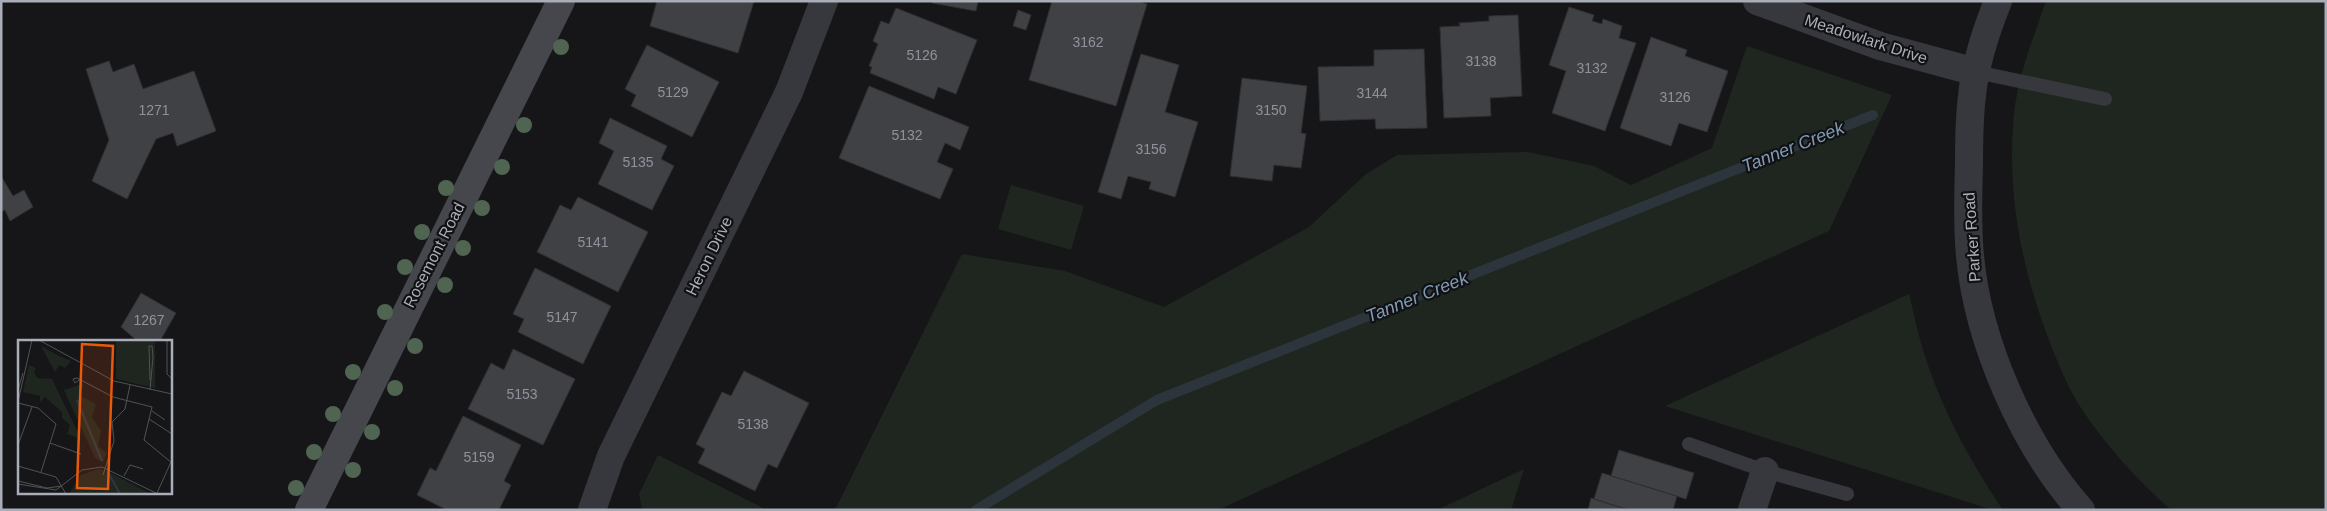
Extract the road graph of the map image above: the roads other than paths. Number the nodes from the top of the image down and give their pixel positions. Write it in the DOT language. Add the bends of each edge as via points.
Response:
graph roads {
  1 [pos="561,1"];
  2 [pos="824,1"];
  3 [pos="1757,1"];
  4 [pos="1998,1"];
  5 [pos="1976,72"];
  6 [pos="2105,99"];
  7 [pos="1690,444"];
  8 [pos="1765,471"];
  9 [pos="1847,494"];
  10 [pos="309,510"];
  11 [pos="592,510"];
  12 [pos="1752,510"];
  13 [pos="2080,510"];
  1 -- 10 [label="main road, Rosemont Road"];
  2 -- 11 [label="street, Heron Drive" via="789,92 611,456"];
  3 -- 5 [label="street, Meadowlark Drive" via="1880,46"];
  4 -- 5 [label="street, Parker Road"];
  5 -- 6 [label="lane"];
  5 -- 13 [label="street, Parker Road" via="1970,117 1968,194 1970,256 1975,289 1994,355 2015,410 2029,438"];
  7 -- 8 [label="lane"];
  8 -- 9 [label="lane"];
  8 -- 12 [label="street"];
}
